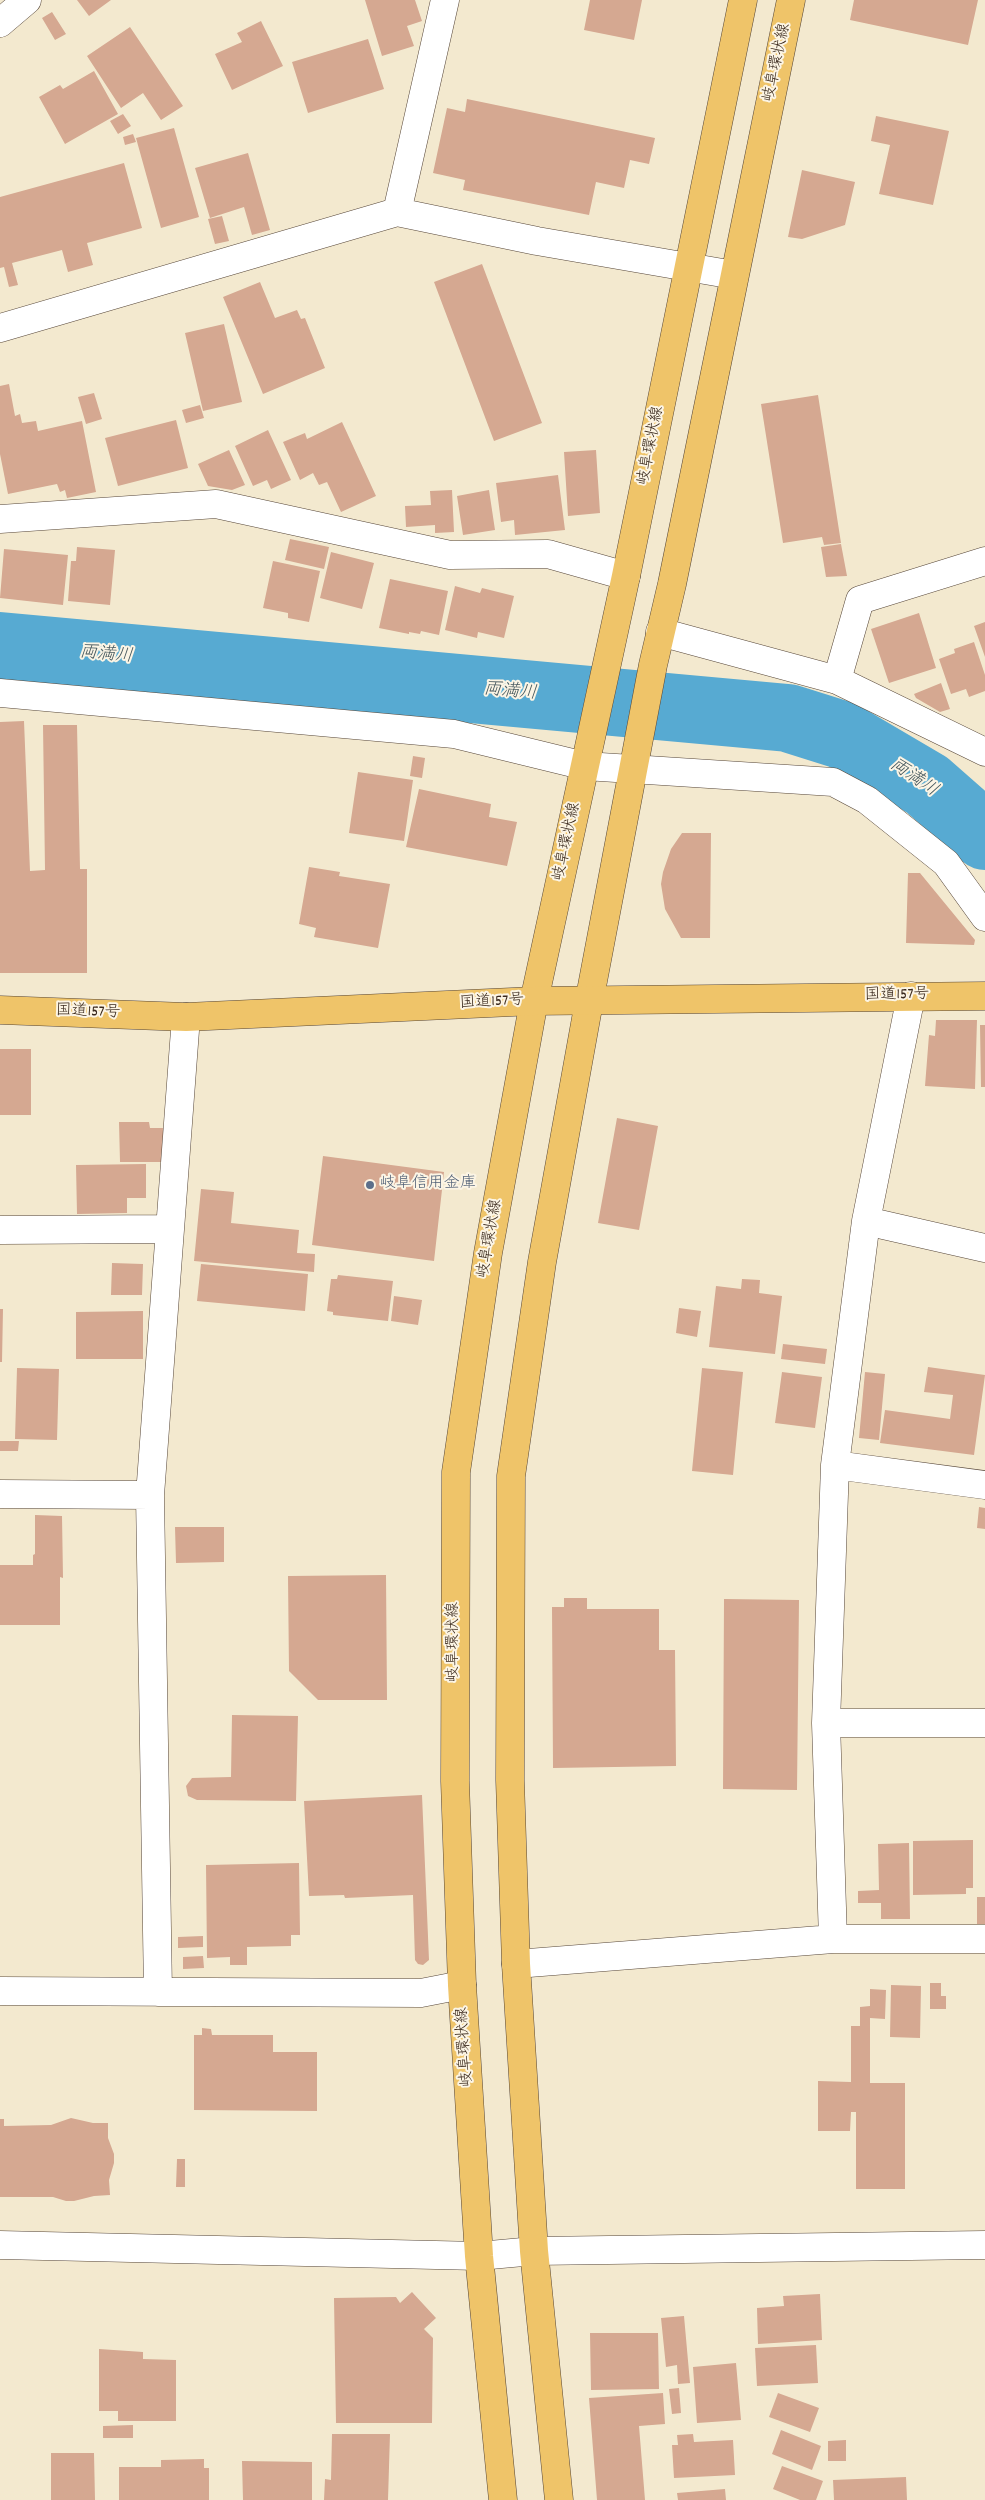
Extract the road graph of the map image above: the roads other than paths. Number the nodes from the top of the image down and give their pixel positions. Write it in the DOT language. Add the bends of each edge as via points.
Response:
graph roads {
  1 [pos="27,0"];
  2 [pos="445,0"];
  3 [pos="743,0"];
  4 [pos="791,0"];
  5 [pos="0,23"];
  6 [pos="397,212"];
  7 [pos="688,266"];
  8 [pos="734,275"];
  9 [pos="0,328"];
  10 [pos="0,520"];
  11 [pos="985,561"];
  12 [pos="626,576"];
  13 [pos="660,632"];
  14 [pos="837,680"];
  15 [pos="0,693"];
  16 [pos="985,752"];
  17 [pos="585,766"];
  18 [pos="633,771"];
  19 [pos="985,916"];
  20 [pos="911,996"];
  21 [pos="985,996"];
  22 [pos="534,1001"];
  23 [pos="589,1002"];
  24 [pos="0,1010"];
  25 [pos="186,1017"];
  26 [pos="866,1221"];
  27 [pos="170,1229"];
  28 [pos="0,1230"];
  29 [pos="985,1248"];
  30 [pos="835,1465"];
  31 [pos="985,1485"];
  32 [pos="0,1494"];
  33 [pos="150,1495"];
  34 [pos="826,1723"];
  35 [pos="985,1723"];
  36 [pos="833,1939"];
  37 [pos="985,1939"];
  38 [pos="516,1964"];
  39 [pos="462,1985"];
  40 [pos="0,1991"];
  41 [pos="158,1992"];
  42 [pos="0,2245"];
  43 [pos="985,2245"];
  44 [pos="534,2251"];
  45 [pos="479,2256"];
  46 [pos="503,2500"];
  47 [pos="559,2500"];
  1 -- 5 [label="street"];
  2 -- 6 [label="street"];
  3 -- 7 [label="main road, 岐阜環状線"];
  4 -- 8 [label="main road, 岐阜環状線"];
  6 -- 7 [label="street" via="537,241"];
  6 -- 9 [label="street"];
  7 -- 8 [label="street"];
  7 -- 12 [label="main road, 岐阜環状線"];
  8 -- 13 [label="main road, 岐阜環状線"];
  10 -- 12 [label="street" via="216,504 450,555 548,554"];
  11 -- 14 [label="street" via="860,600"];
  12 -- 17 [label="main road, 岐阜環状線"];
  13 -- 14 [label="street"];
  13 -- 18 [label="main road, 岐阜環状線"];
  14 -- 16 [label="street"];
  15 -- 17 [label="street" via="454,734"];
  17 -- 18 [label="street"];
  17 -- 22 [label="main road, 岐阜環状線"];
  18 -- 19 [label="street" via="833,782 867,800 946,863"];
  18 -- 23 [label="main road, 岐阜環状線"];
  20 -- 21 [label="main road, 国道157号"];
  20 -- 23 [label="main road, 国道157号"];
  20 -- 26 [label="street"];
  22 -- 23 [label="main road, 国道157号"];
  22 -- 25 [label="main road, 国道157号"];
  22 -- 39 [label="main road, 岐阜環状線" via="488,1253 456,1472 455,1780"];
  23 -- 38 [label="main road, 岐阜環状線" via="542,1262 511,1476 510,1780"];
  24 -- 25 [label="main road, 国道157号"];
  25 -- 27 [label="street"];
  26 -- 29 [label="street"];
  26 -- 30 [label="street"];
  27 -- 28 [label="street"];
  27 -- 33 [label="street"];
  30 -- 31 [label="street"];
  30 -- 34 [label="street"];
  32 -- 33 [label="street"];
  33 -- 41 [label="street"];
  34 -- 35 [label="street"];
  34 -- 36 [label="street"];
  36 -- 37 [label="street"];
  36 -- 38 [label="street"];
  38 -- 44 [label="main road, 岐阜環状線"];
  39 -- 41 [label="street" via="421,1993"];
  39 -- 45 [label="main road, 岐阜環状線"];
  40 -- 41 [label="street"];
  42 -- 45 [label="street"];
  43 -- 44 [label="street"];
  44 -- 45 [label="street"];
  44 -- 47 [label="main road, 岐阜環状線"];
  45 -- 46 [label="main road, 岐阜環状線"];
}
